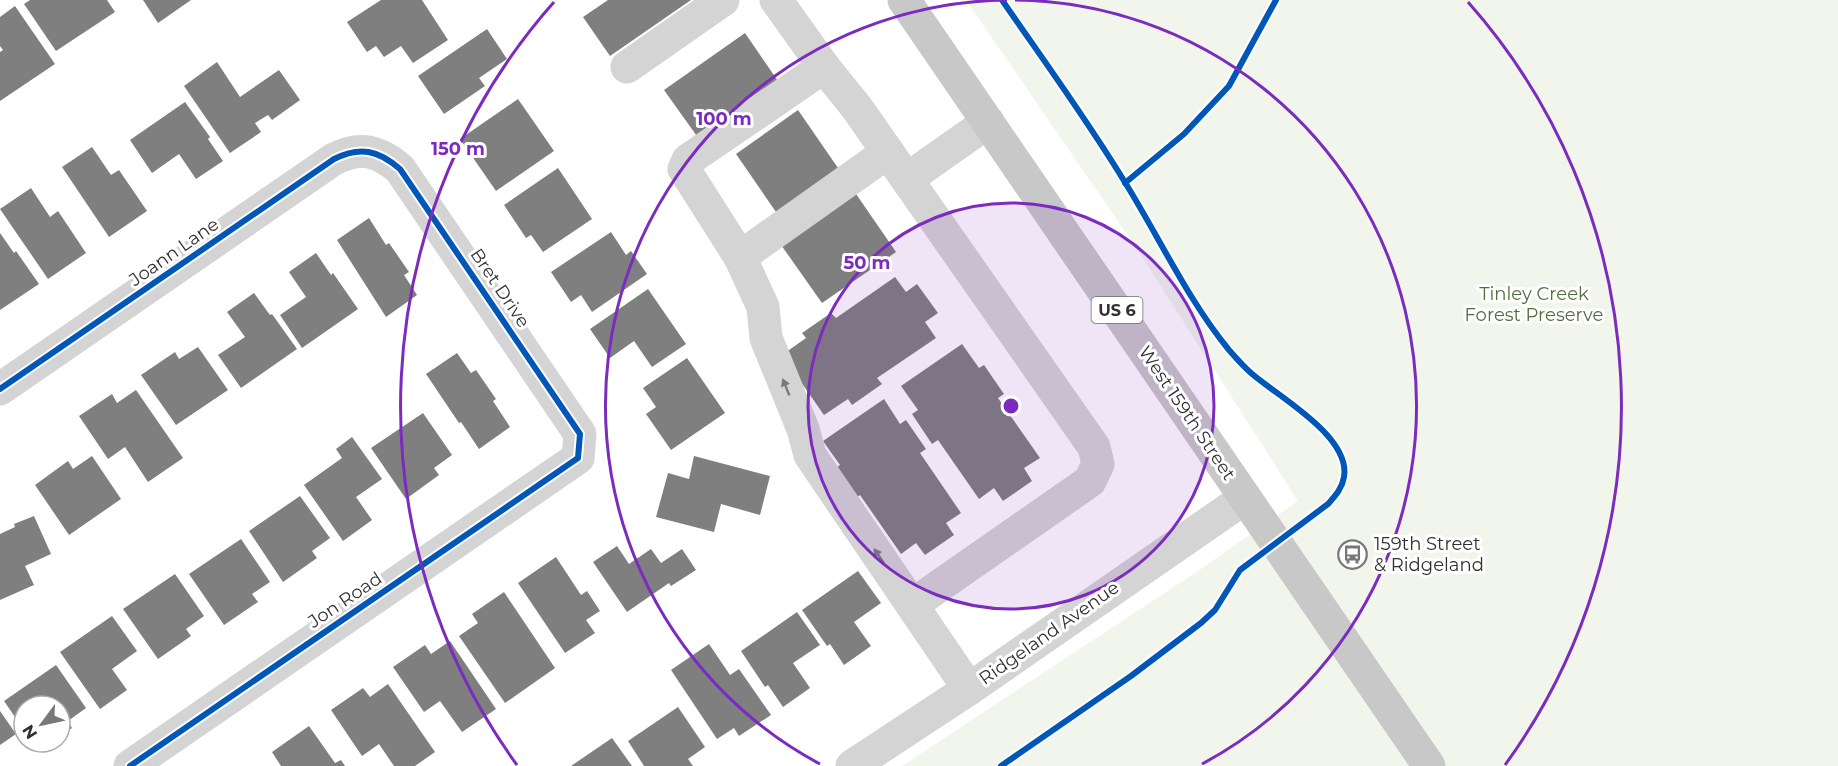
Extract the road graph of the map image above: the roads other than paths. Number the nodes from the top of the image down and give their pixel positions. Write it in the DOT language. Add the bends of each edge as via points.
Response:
graph roads {
  1 [pos="723,0"];
  2 [pos="776,0"];
  3 [pos="904,0"];
  4 [pos="627,67"];
  5 [pos="824,67"];
  6 [pos="988,122"];
  7 [pos="370,152"];
  8 [pos="888,152"];
  9 [pos="907,179"];
  10 [pos="740,257"];
  11 [pos="0,389"];
  12 [pos="578,458"];
  13 [pos="1245,498"];
  14 [pos="912,605"];
  15 [pos="969,689"];
  16 [pos="129,766"];
  17 [pos="852,766"];
  18 [pos="1429,766"];
  1 -- 4 [label="street"];
  2 -- 5 [label="street"];
  3 -- 6 [label="main road, West 159th Street / US 6"];
  5 -- 8 [label="street"];
  5 -- 10 [label="street" via="688,160 684,170"];
  6 -- 9 [label="street"];
  6 -- 13 [label="main road, West 159th Street / US 6"];
  7 -- 11 [label="street, Joann Lane" via="352,152 334,159"];
  7 -- 12 [label="street, Bret Drive" via="387,158 400,169 569,415 580,434"];
  8 -- 9 [label="street"];
  8 -- 10 [label="street"];
  9 -- 14 [label="street" via="1094,447 1098,464 1090,481"];
  14 -- 10 [label="street, one-way" via="810,455 766,338 763,307"];
  12 -- 16 [label="street, Jon Road"];
  13 -- 15 [label="street, Ridgeland Avenue"];
  13 -- 18 [label="main road, West 159th Street / US 6"];
  14 -- 15 [label="street"];
  15 -- 17 [label="street, Ridgeland Avenue"];
}
